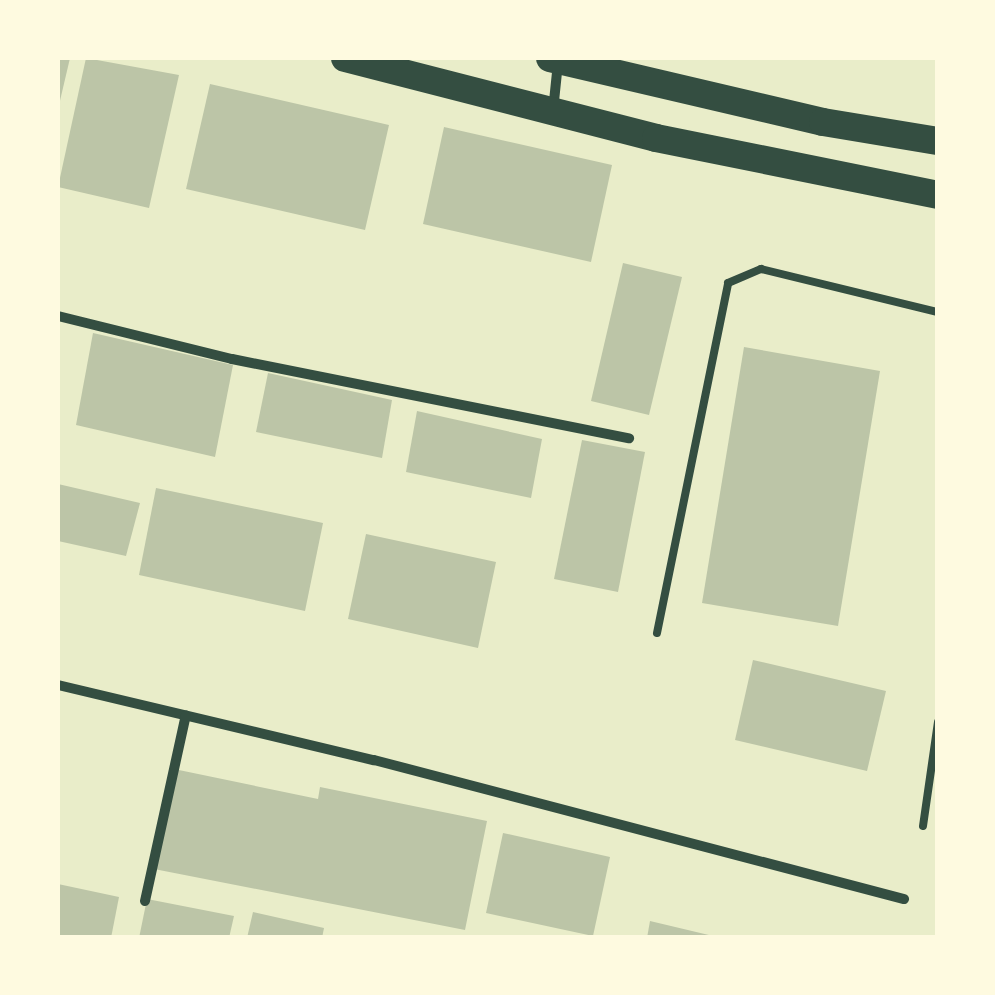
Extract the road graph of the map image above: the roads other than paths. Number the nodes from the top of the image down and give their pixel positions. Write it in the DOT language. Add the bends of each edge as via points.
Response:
graph roads {
  1 [pos="344,58"];
  2 [pos="556,58"];
  3 [pos="553,112"];
  4 [pos="938,140"];
  5 [pos="938,195"];
  6 [pos="938,312"];
  7 [pos="58,316"];
  8 [pos="629,438"];
  9 [pos="657,632"];
  10 [pos="58,686"];
  11 [pos="186,715"];
  12 [pos="938,722"];
  13 [pos="923,826"];
  14 [pos="904,898"];
  15 [pos="145,901"];
  1 -- 3 [label="highway"];
  2 -- 3 [label="street"];
  2 -- 4 [label="highway" via="823,122"];
  3 -- 5 [label="highway"];
  6 -- 9 [label="lane" via="761,268 728,282"];
  7 -- 8 [label="street" via="232,359"];
  10 -- 11 [label="street"];
  11 -- 14 [label="street"];
  11 -- 15 [label="street"];
  12 -- 13 [label="lane"];
}
